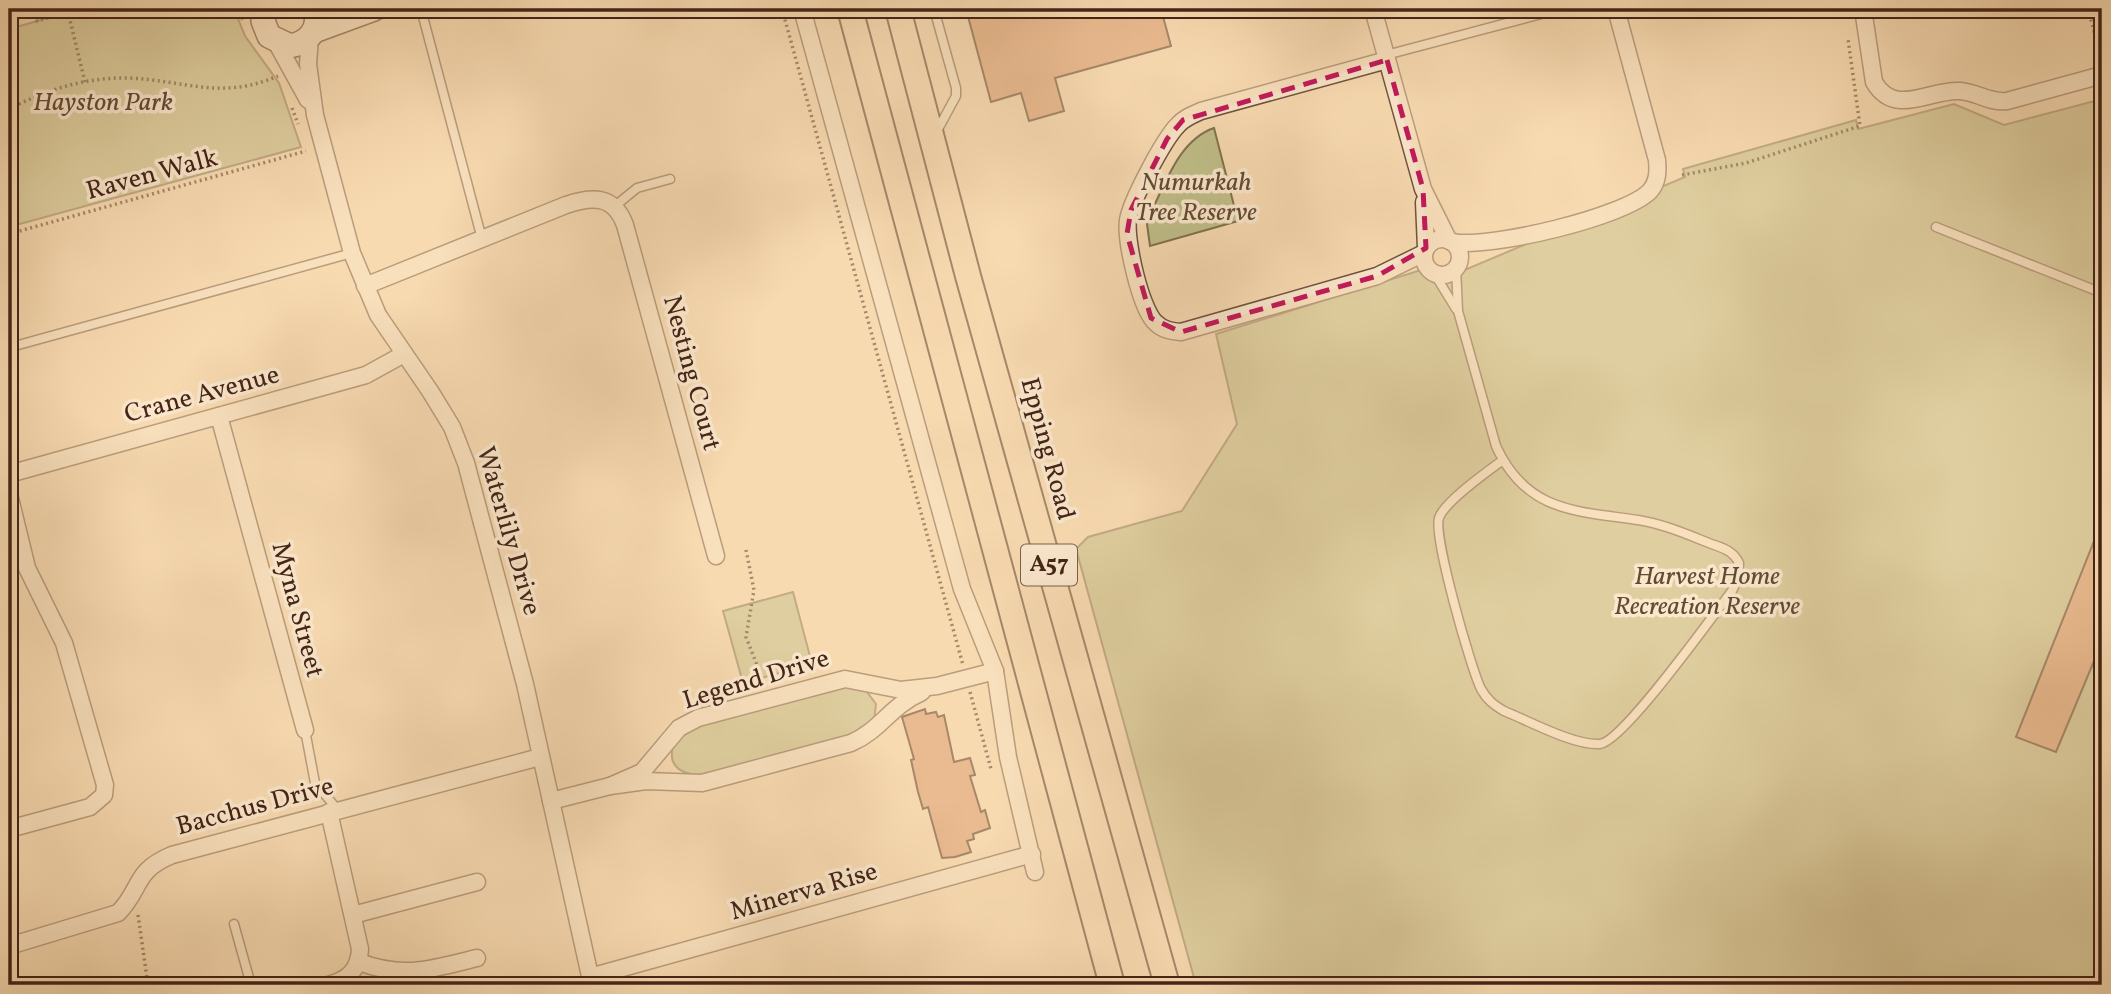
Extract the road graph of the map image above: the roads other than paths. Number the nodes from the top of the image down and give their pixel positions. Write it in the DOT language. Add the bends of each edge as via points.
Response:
graph roads {
  1 [pos="265,9"];
  2 [pos="374,9"];
  3 [pos="421,9"];
  4 [pos="802,9"];
  5 [pos="850,9"];
  6 [pos="898,9"];
  7 [pos="934,9"];
  8 [pos="1373,9"];
  9 [pos="1560,9"];
  10 [pos="1616,9"];
  11 [pos="1863,9"];
  12 [pos="313,26"];
  13 [pos="276,42"];
  14 [pos="1386,58"];
  15 [pos="2102,75"];
  16 [pos="315,115"];
  17 [pos="933,137"];
  18 [pos="670,179"];
  19 [pos="1423,189"];
  20 [pos="615,206"];
  21 [pos="1936,227"];
  22 [pos="482,239"];
  23 [pos="1509,240"];
  24 [pos="1451,241"];
  25 [pos="1425,250"];
  26 [pos="352,253"];
  27 [pos="1457,266"];
  28 [pos="1431,272"];
  29 [pos="1377,276"];
  30 [pos="365,286"];
  31 [pos="2102,293"];
  32 [pos="1458,312"];
  33 [pos="10,346"];
  34 [pos="404,354"];
  35 [pos="9,369"];
  36 [pos="219,416"];
  37 [pos="1503,460"];
  38 [pos="9,474"];
  39 [pos="9,494"];
  40 [pos="716,556"];
  41 [pos="995,671"];
  42 [pos="867,683"];
  43 [pos="937,686"];
  44 [pos="877,726"];
  45 [pos="305,730"];
  46 [pos="665,744"];
  47 [pos="540,757"];
  48 [pos="678,782"];
  49 [pos="610,786"];
  50 [pos="551,802"];
  51 [pos="333,811"];
  52 [pos="9,829"];
  53 [pos="1032,854"];
  54 [pos="1035,872"];
  55 [pos="477,882"];
  56 [pos="353,915"];
  57 [pos="234,924"];
  58 [pos="9,946"];
  59 [pos="477,958"];
  60 [pos="359,962"];
  61 [pos="591,981"];
  62 [pos="251,985"];
  63 [pos="328,985"];
  64 [pos="1112,985"];
  65 [pos="1167,985"];
  1 -- 13 [label="street" via="265,29"];
  2 -- 12 [label="street"];
  3 -- 22 [label="lane"];
  4 -- 41 [label="street" via="962,589"];
  5 -- 64 [label="main road"];
  6 -- 17 [label="main road, Epping Road / A57"];
  7 -- 17 [label="lane" via="956,88"];
  8 -- 14 [label="street"];
  9 -- 14 [label="lane"];
  10 -- 23 [label="street" via="1654,146 1658,170 1653,185 1644,196 1621,208"];
  11 -- 15 [label="street" via="1874,82 1892,99 1914,100 1961,91 2007,101"];
  12 -- 13 [label="street" via="298,45"];
  12 -- 16 [label="street, Waterlily Drive" via="308,64"];
  13 -- 16 [label="street, Waterlily Drive"];
  14 -- 19 [label="street"];
  14 -- 29 [label="street" via="1183,120 1167,139 1131,210 1127,234 1148,311 1155,323 1172,331"];
  16 -- 26 [label="street, Waterlily Drive"];
  17 -- 65 [label="main road, Epping Road / A57"];
  18 -- 20 [label="lane" via="637,188"];
  19 -- 24 [label="street"];
  19 -- 25 [label="street"];
  20 -- 22 [label="street" via="599,198 585,199"];
  20 -- 40 [label="street, Nesting Court" via="625,225"];
  21 -- 31 [label="lane"];
  22 -- 30 [label="street"];
  23 -- 24 [label="street" via="1486,244"];
  23 -- 27 [label="street"];
  24 -- 25 [label="street" via="1439,239"];
  24 -- 27 [label="street" via="1459,252"];
  25 -- 28 [label="street"];
  25 -- 29 [label="street"];
  26 -- 30 [label="street, Waterlily Drive"];
  26 -- 33 [label="lane"];
  27 -- 28 [label="street" via="1446,275"];
  27 -- 32 [label="lane"];
  28 -- 29 [label="street"];
  28 -- 32 [label="lane"];
  30 -- 34 [label="street, Waterlily Drive"];
  32 -- 37 [label="lane"];
  33 -- 35 [label="lane"];
  34 -- 36 [label="street, Crane Avenue" via="366,375"];
  34 -- 47 [label="street, Waterlily Drive" via="452,427 466,463"];
  36 -- 38 [label="street, Crane Avenue"];
  36 -- 45 [label="street, Myna Street"];
  37 -- 37 [label="lane" via="1522,485 1553,505 1664,525 1729,551 1739,563 1732,591 1644,705 1606,743 1584,743 1504,710 1493,705 1480,687 1438,528 1443,510"];
  39 -- 52 [label="street" via="27,568 64,643 105,785 104,795 90,807"];
  41 -- 43 [label="street, Legend Drive"];
  41 -- 53 [label="street" via="1008,757"];
  42 -- 43 [label="street, Legend Drive" via="901,690"];
  42 -- 44 [label="street, Legend Drive" via="878,695"];
  42 -- 46 [label="street, Legend Drive" via="845,679 698,718 679,728"];
  43 -- 44 [label="street, Legend Drive" via="905,700"];
  44 -- 48 [label="street, Legend Drive" via="851,743 702,783"];
  45 -- 51 [label="lane, Myna Street" via="315,783"];
  46 -- 48 [label="street, Legend Drive" via="665,762"];
  46 -- 49 [label="street, Legend Drive" via="642,772"];
  47 -- 50 [label="street, Waterlily Drive"];
  47 -- 51 [label="street, Bacchus Drive"];
  48 -- 49 [label="street, Legend Drive"];
  49 -- 50 [label="street, Legend Drive"];
  50 -- 61 [label="street, Waterlily Drive"];
  51 -- 56 [label="street"];
  51 -- 58 [label="street, Bacchus Drive" via="160,860 143,873 125,906 108,918"];
  53 -- 54 [label="street"];
  53 -- 61 [label="street, Minerva Rise"];
  55 -- 56 [label="street"];
  56 -- 60 [label="street"];
  57 -- 62 [label="lane"];
  59 -- 60 [label="street" via="419,972 382,970"];
  60 -- 63 [label="street" via="352,974"];
}
